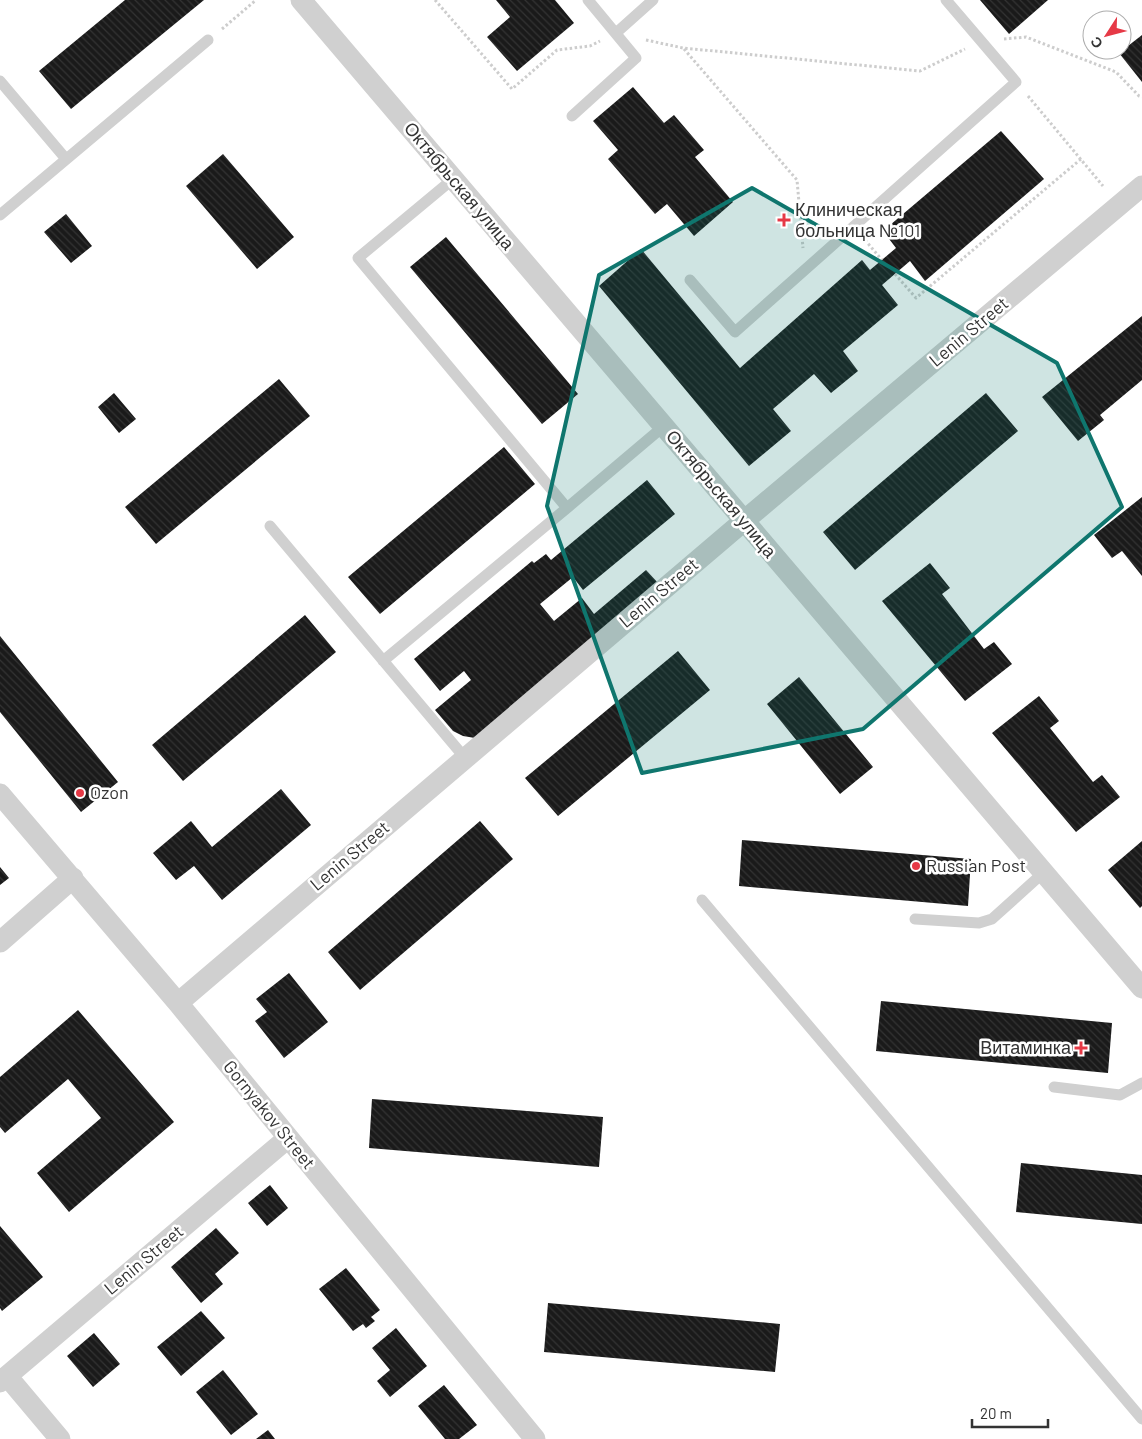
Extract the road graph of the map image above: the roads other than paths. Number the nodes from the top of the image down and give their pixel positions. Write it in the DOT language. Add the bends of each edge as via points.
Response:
graph roads {
  1 [pos="301,0"];
  2 [pos="588,0"];
  3 [pos="653,0"];
  4 [pos="946,0"];
  5 [pos="616,33"];
  6 [pos="208,40"];
  7 [pos="0,81"];
  8 [pos="572,116"];
  9 [pos="66,160"];
  10 [pos="453,179"];
  11 [pos="1142,186"];
  12 [pos="0,215"];
  13 [pos="690,280"];
  14 [pos="664,426"];
  15 [pos="567,508"];
  16 [pos="745,520"];
  17 [pos="270,526"];
  18 [pos="383,661"];
  19 [pos="465,758"];
  20 [pos="0,794"];
  21 [pos="1043,873"];
  22 [pos="73,878"];
  23 [pos="702,900"];
  24 [pos="916,919"];
  25 [pos="0,942"];
  26 [pos="1142,988"];
  27 [pos="178,1002"];
  28 [pos="1142,1083"];
  29 [pos="1054,1087"];
  30 [pos="288,1138"];
  31 [pos="4,1379"];
  32 [pos="1142,1419"];
  33 [pos="60,1439"];
  34 [pos="535,1439"];
  1 -- 10 [label="street, Октябрьская улица"];
  2 -- 5 [label="lane"];
  3 -- 5 [label="lane"];
  4 -- 13 [label="lane" via="1016,82 735,332"];
  5 -- 8 [label="lane" via="636,58"];
  6 -- 9 [label="lane"];
  7 -- 9 [label="lane"];
  9 -- 12 [label="lane"];
  10 -- 14 [label="street, Октябрьская улица"];
  10 -- 15 [label="lane" via="358,258"];
  11 -- 16 [label="street, Lenin Street"];
  14 -- 15 [label="lane"];
  14 -- 16 [label="street, Октябрьская улица"];
  15 -- 18 [label="lane"];
  16 -- 19 [label="street, Lenin Street"];
  16 -- 21 [label="street, Октябрьская улица"];
  17 -- 18 [label="lane"];
  18 -- 19 [label="lane"];
  19 -- 27 [label="street, Lenin Street"];
  20 -- 22 [label="street, Gornyakov Street"];
  21 -- 24 [label="lane" via="992,919 978,923"];
  21 -- 26 [label="street, Октябрьская улица"];
  22 -- 25 [label="street"];
  22 -- 27 [label="street, Gornyakov Street"];
  23 -- 32 [label="lane"];
  27 -- 30 [label="street, Gornyakov Street"];
  28 -- 29 [label="lane" via="1120,1095"];
  30 -- 31 [label="street, Lenin Street"];
  30 -- 34 [label="street, Gornyakov Street"];
  31 -- 33 [label="street"];
}
